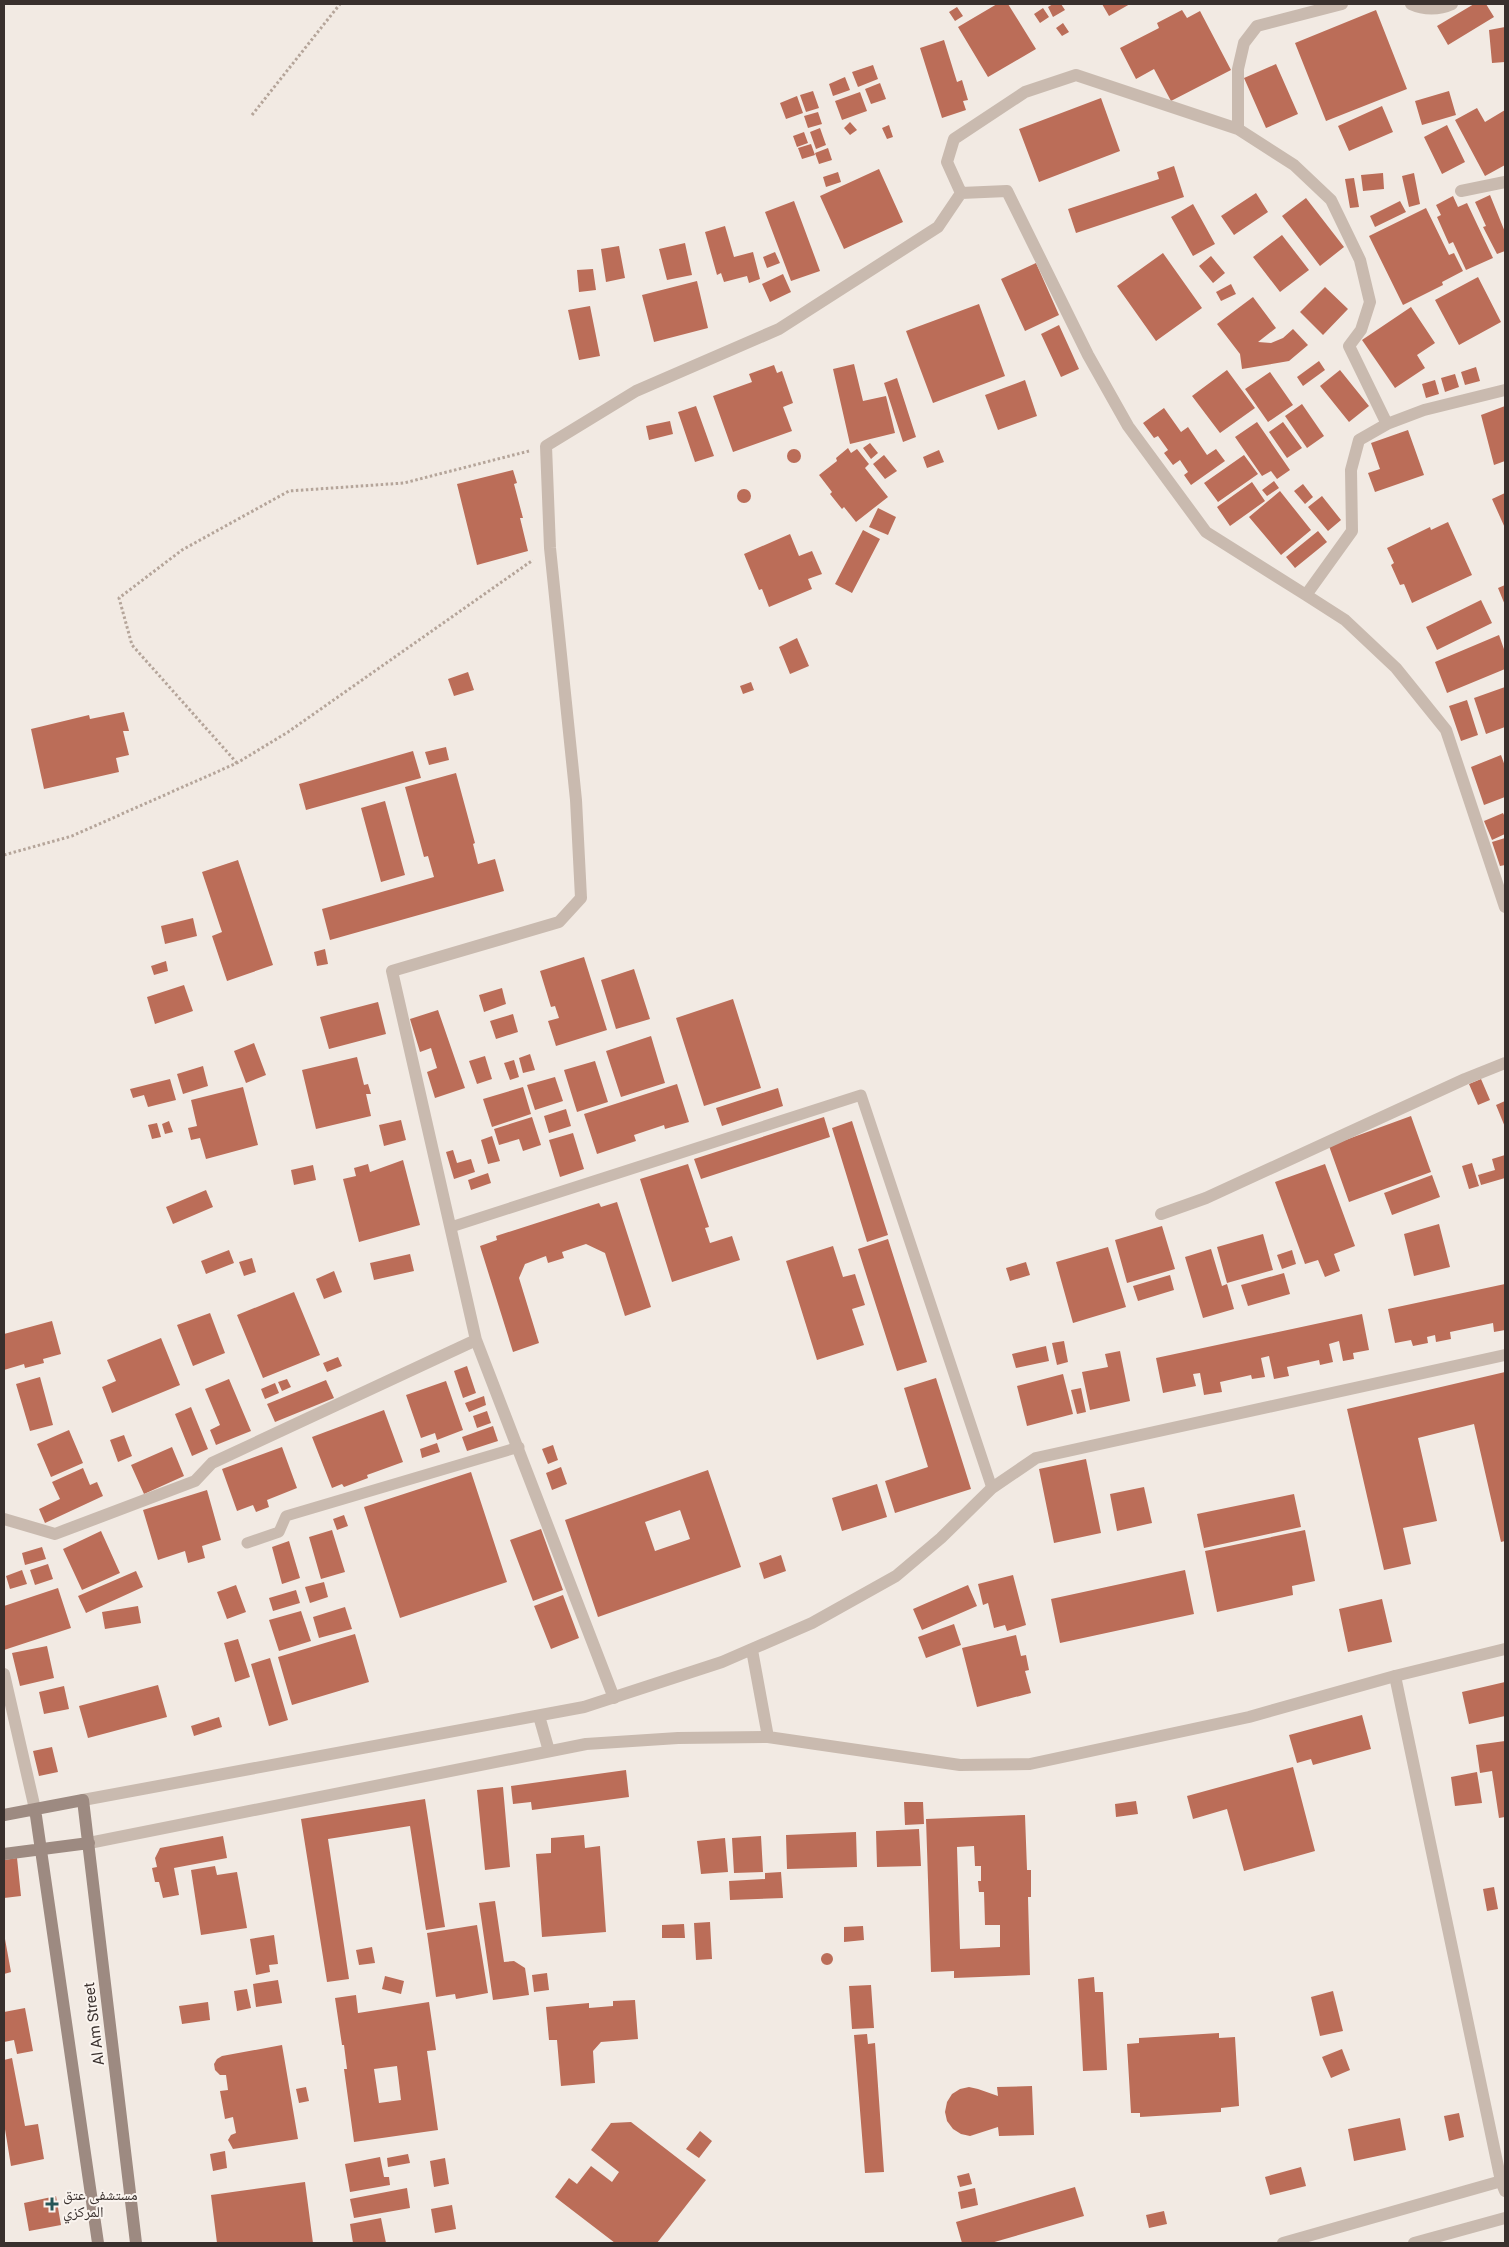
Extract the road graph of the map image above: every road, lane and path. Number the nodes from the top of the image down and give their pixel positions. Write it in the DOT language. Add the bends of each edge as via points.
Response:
graph roads {
  1 [pos="340,4"];
  2 [pos="1342,4"];
  3 [pos="1410,4"];
  4 [pos="1452,4"];
  5 [pos="252,115"];
  6 [pos="1238,129"];
  7 [pos="1505,182"];
  8 [pos="1460,191"];
  9 [pos="960,193"];
  10 [pos="1505,390"];
  11 [pos="1387,424"];
  12 [pos="546,446"];
  13 [pos="550,548"];
  14 [pos="1306,595"];
  15 [pos="237,763"];
  16 [pos="4,855"];
  17 [pos="1505,907"];
  18 [pos="1505,1063"];
  19 [pos="1161,1214"];
  20 [pos="450,1226"];
  21 [pos="476,1340"];
  22 [pos="1505,1355"];
  23 [pos="519,1447"];
  24 [pos="992,1488"];
  25 [pos="4,1518"];
  26 [pos="247,1542"];
  27 [pos="1505,1649"];
  28 [pos="752,1650"];
  29 [pos="4,1674"];
  30 [pos="1395,1676"];
  31 [pos="614,1698"];
  32 [pos="539,1716"];
  33 [pos="768,1737"];
  34 [pos="549,1751"];
  35 [pos="83,1800"];
  36 [pos="34,1809"];
  37 [pos="4,1815"];
  38 [pos="89,1843"];
  39 [pos="40,1850"];
  40 [pos="4,1854"];
  41 [pos="1504,2184"];
  42 [pos="1505,2218"];
  43 [pos="98,2243"];
  44 [pos="136,2243"];
  45 [pos="1283,2243"];
  46 [pos="1414,2243"];
  1 -- 5 [label="path"];
  2 -- 6 [label="street" via="1257,26 1244,43 1238,69"];
  3 -- 4 [label="street" via="1421,8"];
  6 -- 9 [label="street" via="1076,74 1025,92 954,139 947,162"];
  6 -- 11 [label="street" via="1294,165 1331,200 1360,260 1370,302 1361,330 1349,346"];
  7 -- 8 [label="street"];
  9 -- 12 [label="street" via="938,227 779,329 636,391"];
  9 -- 14 [label="street" via="1007,191 1088,354 1138,441 1206,532"];
  10 -- 11 [label="street" via="1424,410"];
  11 -- 14 [label="street" via="1359,440 1351,470 1352,531"];
  12 -- 13 [label="street"];
  12 -- 15 [label="path" via="404,483 289,491 182,550 119,598 132,645"];
  13 -- 15 [label="path" via="288,732"];
  13 -- 20 [label="street" via="576,800 581,898 558,922 392,971"];
  14 -- 17 [label="street" via="1345,620 1396,668 1446,730"];
  15 -- 16 [label="path" via="72,836"];
  18 -- 19 [label="street" via="1206,1198"];
  20 -- 21 [label="street"];
  20 -- 24 [label="lane" via="861,1095"];
  21 -- 23 [label="street"];
  21 -- 25 [label="street" via="212,1463 196,1482 55,1534"];
  22 -- 24 [label="street" via="1036,1458"];
  23 -- 26 [label="lane" via="286,1516 279,1532"];
  23 -- 31 [label="street"];
  24 -- 28 [label="street" via="896,1576 812,1623"];
  27 -- 30 [label="street"];
  28 -- 31 [label="street"];
  28 -- 33 [label="street"];
  29 -- 36 [label="street"];
  30 -- 33 [label="street" via="1249,1718 1030,1764 960,1765"];
  30 -- 41 [label="street"];
  31 -- 32 [label="street"];
  32 -- 34 [label="street"];
  32 -- 35 [label="street"];
  33 -- 34 [label="street" via="623,1741"];
  34 -- 38 [label="street"];
  35 -- 36 [label="main road"];
  35 -- 38 [label="main road, Al Am Street"];
  36 -- 37 [label="main road"];
  36 -- 39 [label="main road, Al Am Street"];
  38 -- 39 [label="main road"];
  38 -- 44 [label="main road, Al Am Street"];
  39 -- 40 [label="main road"];
  39 -- 43 [label="main road, Al Am Street"];
  41 -- 45 [label="street"];
  42 -- 46 [label="street"];
}
